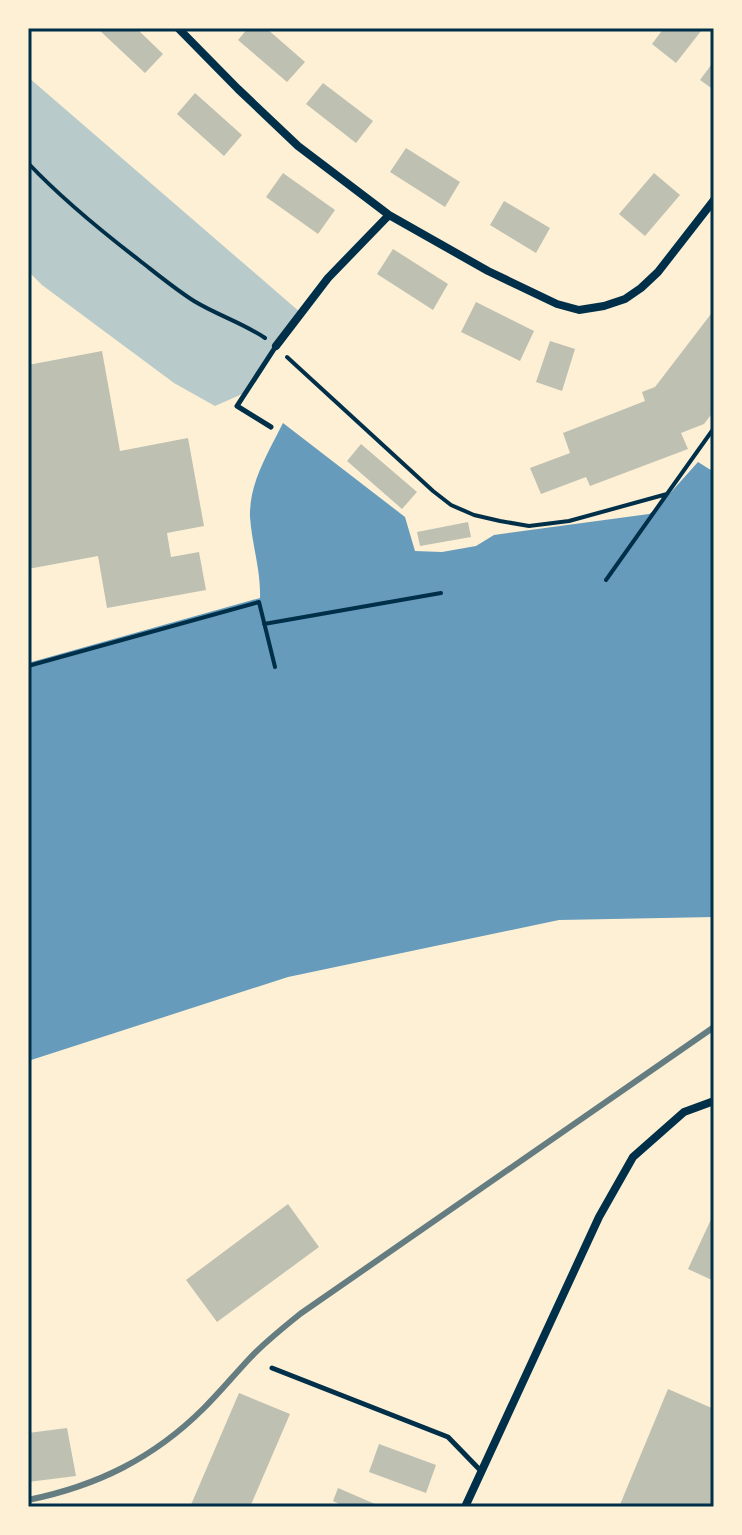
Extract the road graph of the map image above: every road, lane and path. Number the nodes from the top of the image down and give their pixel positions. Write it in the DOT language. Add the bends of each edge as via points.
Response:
graph roads {
  1 [pos="178,28"];
  2 [pos="28,163"];
  3 [pos="713,204"];
  4 [pos="389,215"];
  5 [pos="276,346"];
  6 [pos="271,427"];
  7 [pos="714,428"];
  8 [pos="667,494"];
  9 [pos="606,580"];
  10 [pos="441,593"];
  11 [pos="264,624"];
  12 [pos="28,666"];
  13 [pos="275,667"];
  14 [pos="714,1101"];
  15 [pos="272,1368"];
  16 [pos="481,1471"];
  17 [pos="465,1507"];
  1 -- 4 [label="street" via="298,146"];
  2 -- 5 [label="path" via="171,285"];
  3 -- 4 [label="street" via="641,288 625,299 579,310 525,290"];
  4 -- 5 [label="street" via="328,278"];
  5 -- 6 [label="lane" via="237,406"];
  5 -- 8 [label="path" via="433,491 474,515 529,526 569,521"];
  7 -- 8 [label="path"];
  8 -- 9 [label="path"];
  10 -- 11 [label="path"];
  11 -- 12 [label="path" via="259,602"];
  11 -- 13 [label="path"];
  14 -- 16 [label="street" via="684,1112 633,1157 599,1217"];
  15 -- 16 [label="lane" via="448,1437"];
  16 -- 17 [label="street"];
}
